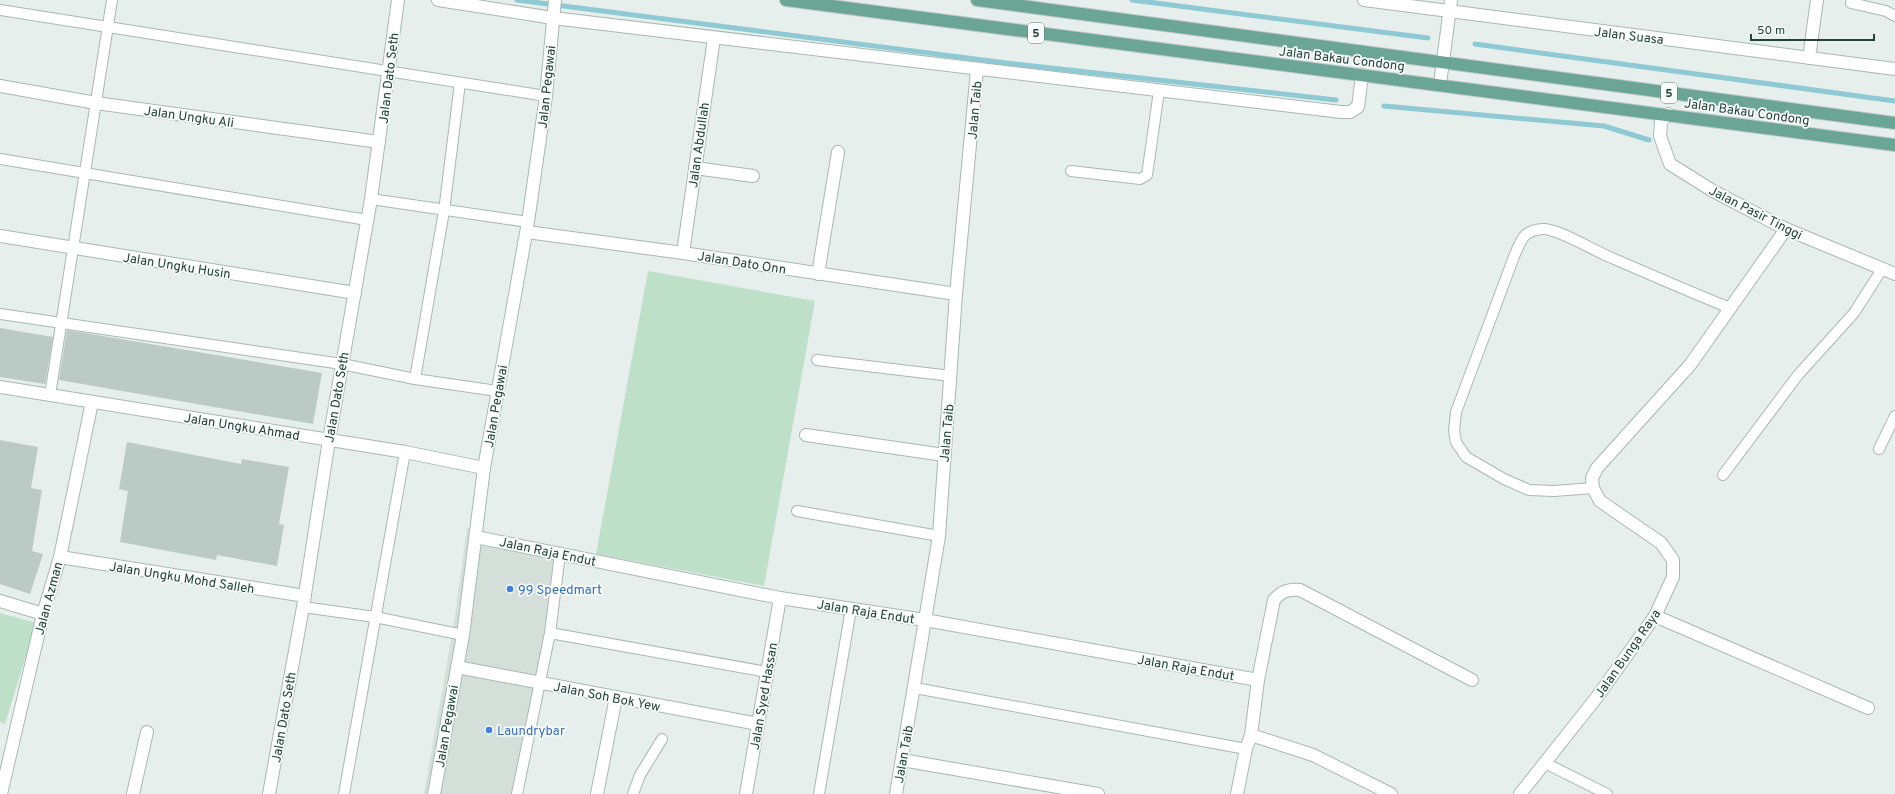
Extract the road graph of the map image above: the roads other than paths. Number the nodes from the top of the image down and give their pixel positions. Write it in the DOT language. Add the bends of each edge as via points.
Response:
graph roads {
  1 [pos="112,0"];
  2 [pos="398,0"];
  3 [pos="438,0"];
  4 [pos="554,0"];
  5 [pos="786,0"];
  6 [pos="977,0"];
  7 [pos="1364,0"];
  8 [pos="1817,0"];
  9 [pos="1851,3"];
  10 [pos="1450,6"];
  11 [pos="0,10"];
  12 [pos="553,16"];
  13 [pos="1895,16"];
  14 [pos="108,27"];
  15 [pos="714,38"];
  16 [pos="1809,58"];
  17 [pos="1443,63"];
  18 [pos="1895,69"];
  19 [pos="977,70"];
  20 [pos="389,72"];
  21 [pos="1362,75"];
  22 [pos="460,83"];
  23 [pos="1440,84"];
  24 [pos="0,86"];
  25 [pos="1159,91"];
  26 [pos="546,96"];
  27 [pos="96,103"];
  28 [pos="1665,118"];
  29 [pos="1895,123"];
  30 [pos="379,142"];
  31 [pos="1895,145"];
  32 [pos="838,152"];
  33 [pos="0,159"];
  34 [pos="695,168"];
  35 [pos="1071,171"];
  36 [pos="85,173"];
  37 [pos="753,176"];
  38 [pos="371,199"];
  39 [pos="444,211"];
  40 [pos="367,220"];
  41 [pos="527,227"];
  42 [pos="1786,229"];
  43 [pos="0,236"];
  44 [pos="73,248"];
  45 [pos="683,253"];
  46 [pos="1882,269"];
  47 [pos="818,274"];
  48 [pos="1895,274"];
  49 [pos="354,293"];
  50 [pos="956,294"];
  51 [pos="1730,308"];
  52 [pos="0,314"];
  53 [pos="61,324"];
  54 [pos="817,360"];
  55 [pos="342,364"];
  56 [pos="951,376"];
  57 [pos="415,379"];
  58 [pos="0,387"];
  59 [pos="497,391"];
  60 [pos="50,395"];
  61 [pos="92,402"];
  62 [pos="1894,420"];
  63 [pos="806,435"];
  64 [pos="329,440"];
  65 [pos="1879,449"];
  66 [pos="405,452"];
  67 [pos="944,455"];
  68 [pos="484,468"];
  69 [pos="1723,475"];
  70 [pos="1593,488"];
  71 [pos="797,511"];
  72 [pos="939,536"];
  73 [pos="476,537"];
  74 [pos="560,554"];
  75 [pos="60,557"];
  76 [pos="780,598"];
  77 [pos="0,601"];
  78 [pos="304,601"];
  79 [pos="851,609"];
  80 [pos="43,614"];
  81 [pos="376,616"];
  82 [pos="1656,616"];
  83 [pos="925,620"];
  84 [pos="550,633"];
  85 [pos="463,635"];
  86 [pos="457,667"];
  87 [pos="767,672"];
  88 [pos="1258,680"];
  89 [pos="1472,680"];
  90 [pos="540,683"];
  91 [pos="915,688"];
  92 [pos="616,697"];
  93 [pos="1868,708"];
  94 [pos="758,724"];
  95 [pos="147,732"];
  96 [pos="1251,735"];
  97 [pos="662,739"];
  98 [pos="1246,749"];
  99 [pos="902,760"];
  100 [pos="1545,763"];
  101 [pos="1052,790"];
  102 [pos="1,794"];
  103 [pos="133,794"];
  104 [pos="269,794"];
  105 [pos="344,794"];
  106 [pos="434,794"];
  107 [pos="518,794"];
  108 [pos="597,794"];
  109 [pos="633,794"];
  110 [pos="746,794"];
  111 [pos="820,794"];
  112 [pos="896,794"];
  113 [pos="1098,794"];
  114 [pos="1237,794"];
  115 [pos="1391,794"];
  116 [pos="1520,794"];
  117 [pos="1607,794"];
  1 -- 14 [label="lane"];
  2 -- 20 [label="street, Jalan Dato Seth"];
  3 -- 12 [label="street"];
  4 -- 12 [label="street, Jalan Pegawai"];
  5 -- 21 [label="main road, Jalan Bakau Condong / 5"];
  6 -- 17 [label="main road, Jalan Bakau Condong / 5"];
  7 -- 10 [label="street, Jalan Suasa"];
  8 -- 16 [label="street"];
  9 -- 13 [label="lane" via="1886,11"];
  10 -- 16 [label="street, Jalan Suasa"];
  10 -- 17 [label="street"];
  11 -- 14 [label="lane"];
  12 -- 15 [label="street"];
  12 -- 26 [label="street, Jalan Pegawai"];
  14 -- 20 [label="lane"];
  14 -- 27 [label="lane"];
  15 -- 19 [label="street"];
  15 -- 34 [label="street, Jalan Abdullah"];
  16 -- 18 [label="street, Jalan Suasa"];
  17 -- 23 [label="street"];
  17 -- 29 [label="main road, Jalan Bakau Condong / 5"];
  19 -- 25 [label="street"];
  19 -- 50 [label="street, Jalan Taib"];
  20 -- 22 [label="lane"];
  20 -- 30 [label="street, Jalan Dato Seth"];
  21 -- 23 [label="main road, Jalan Bakau Condong / 5"];
  21 -- 25 [label="street" via="1358,107 1350,112"];
  22 -- 26 [label="lane"];
  22 -- 39 [label="lane"];
  23 -- 28 [label="main road, Jalan Bakau Condong / 5"];
  24 -- 27 [label="street, Jalan Ungku Ali"];
  25 -- 35 [label="lane" via="1147,176 1140,179"];
  26 -- 41 [label="street, Jalan Pegawai"];
  27 -- 30 [label="street, Jalan Ungku Ali"];
  27 -- 36 [label="lane"];
  28 -- 31 [label="main road, Jalan Bakau Condong / 5"];
  28 -- 42 [label="street, Jalan Pasir Tinggi" via="1660,136 1670,164 1713,191"];
  30 -- 38 [label="street, Jalan Dato Seth"];
  32 -- 47 [label="street"];
  33 -- 36 [label="lane"];
  34 -- 37 [label="street"];
  34 -- 45 [label="street, Jalan Abdullah"];
  36 -- 40 [label="lane"];
  36 -- 44 [label="lane"];
  38 -- 39 [label="lane"];
  38 -- 40 [label="street, Jalan Dato Seth"];
  39 -- 41 [label="lane"];
  39 -- 57 [label="lane"];
  40 -- 49 [label="street, Jalan Dato Seth"];
  41 -- 45 [label="street, Jalan Dato Onn"];
  41 -- 59 [label="street, Jalan Pegawai"];
  42 -- 46 [label="street, Jalan Pasir Tinggi"];
  42 -- 51 [label="street"];
  43 -- 44 [label="street, Jalan Ungku Husin"];
  44 -- 49 [label="street, Jalan Ungku Husin"];
  44 -- 53 [label="lane"];
  45 -- 47 [label="street, Jalan Dato Onn"];
  46 -- 48 [label="street, Jalan Pasir Tinggi"];
  46 -- 69 [label="lane" via="1854,313 1798,374"];
  47 -- 50 [label="street, Jalan Dato Onn"];
  49 -- 55 [label="street, Jalan Dato Seth"];
  50 -- 56 [label="street, Jalan Taib"];
  51 -- 70 [label="street" via="1690,365 1597,468 1592,478"];
  51 -- 70 [label="lane" via="1610,258 1564,235 1544,228 1525,234 1515,254 1456,412 1456,442 1466,457 1529,490"];
  52 -- 53 [label="lane"];
  53 -- 55 [label="lane"];
  53 -- 60 [label="lane"];
  54 -- 56 [label="lane"];
  55 -- 57 [label="lane"];
  55 -- 64 [label="street, Jalan Dato Seth"];
  56 -- 67 [label="street, Jalan Taib"];
  57 -- 59 [label="lane"];
  58 -- 60 [label="street, Jalan Ungku Ahmad"];
  59 -- 68 [label="street, Jalan Pegawai"];
  60 -- 61 [label="street, Jalan Ungku Ahmad"];
  61 -- 64 [label="street, Jalan Ungku Ahmad"];
  61 -- 75 [label="street, Jalan Azman"];
  62 -- 65 [label="lane"];
  63 -- 67 [label="street"];
  64 -- 66 [label="street, Jalan Ungku Ahmad"];
  64 -- 78 [label="street, Jalan Dato Seth"];
  66 -- 68 [label="street, Jalan Ungku Ahmad"];
  66 -- 81 [label="lane"];
  67 -- 72 [label="street, Jalan Taib"];
  68 -- 73 [label="street, Jalan Pegawai"];
  70 -- 82 [label="street, Jalan Bunga Raya" via="1600,502 1661,543 1673,560 1673,577"];
  71 -- 72 [label="lane"];
  72 -- 83 [label="street, Jalan Taib"];
  73 -- 74 [label="street, Jalan Raja Endut"];
  73 -- 85 [label="street, Jalan Pegawai"];
  74 -- 76 [label="street, Jalan Raja Endut"];
  74 -- 84 [label="lane"];
  75 -- 78 [label="street, Jalan Ungku Mohd Salleh"];
  75 -- 80 [label="street, Jalan Azman"];
  76 -- 79 [label="street, Jalan Raja Endut"];
  76 -- 87 [label="street, Jalan Syed Hassan"];
  77 -- 80 [label="street"];
  78 -- 81 [label="lane"];
  78 -- 104 [label="street, Jalan Dato Seth"];
  79 -- 83 [label="street, Jalan Raja Endut"];
  79 -- 111 [label="lane"];
  80 -- 102 [label="street, Jalan Azman"];
  81 -- 85 [label="lane"];
  81 -- 105 [label="lane"];
  82 -- 93 [label="street"];
  82 -- 100 [label="street, Jalan Bunga Raya"];
  83 -- 88 [label="street, Jalan Raja Endut"];
  83 -- 91 [label="street, Jalan Taib"];
  84 -- 87 [label="lane"];
  84 -- 90 [label="lane"];
  85 -- 86 [label="street, Jalan Pegawai"];
  86 -- 90 [label="street, Jalan Soh Bok Yew"];
  86 -- 106 [label="street, Jalan Pegawai"];
  87 -- 94 [label="street, Jalan Syed Hassan"];
  88 -- 89 [label="street" via="1274,600 1289,589 1300,590"];
  88 -- 96 [label="street"];
  90 -- 92 [label="street, Jalan Soh Bok Yew"];
  90 -- 107 [label="lane"];
  91 -- 98 [label="lane"];
  91 -- 99 [label="street, Jalan Taib"];
  92 -- 94 [label="street, Jalan Soh Bok Yew"];
  92 -- 108 [label="street"];
  94 -- 110 [label="street, Jalan Syed Hassan"];
  95 -- 103 [label="street"];
  96 -- 98 [label="street"];
  96 -- 115 [label="street" via="1313,755"];
  97 -- 109 [label="lane" via="640,775"];
  98 -- 114 [label="street"];
  99 -- 101 [label="street"];
  99 -- 112 [label="street, Jalan Taib"];
  100 -- 116 [label="street, Jalan Bunga Raya"];
  100 -- 117 [label="lane"];
  101 -- 113 [label="street"];
}
